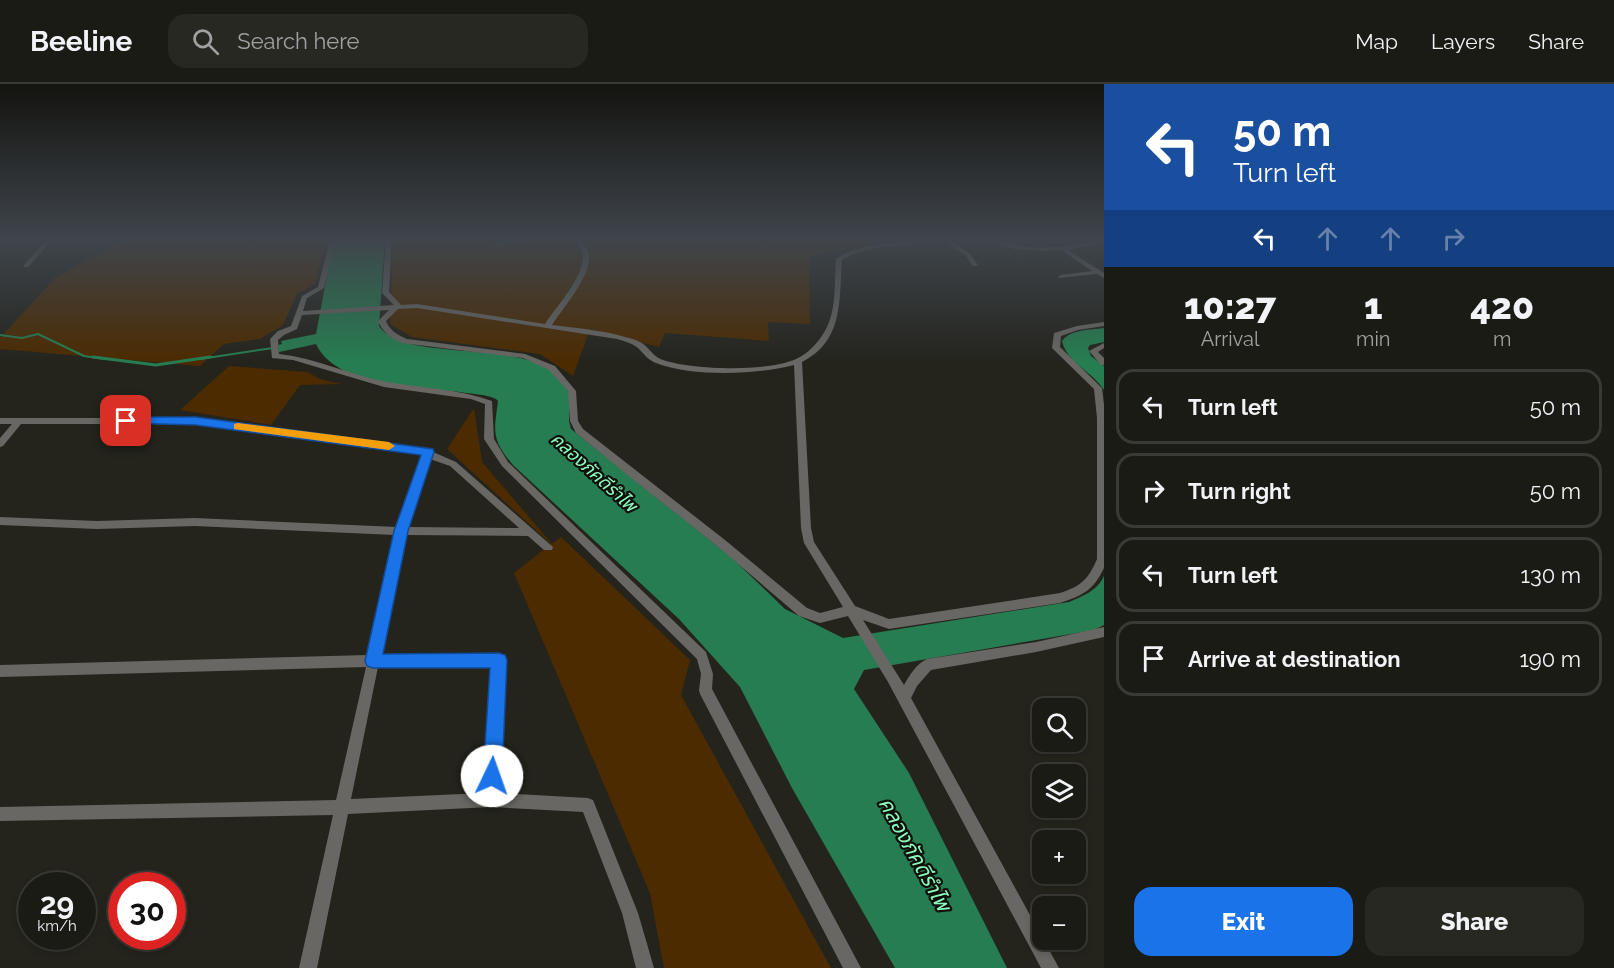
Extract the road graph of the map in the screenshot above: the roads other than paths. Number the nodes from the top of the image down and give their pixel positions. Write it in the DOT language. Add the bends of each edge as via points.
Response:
graph roads {
  1 [pos="323,280"];
  2 [pos="387,280"];
  3 [pos="577,280"];
  4 [pos="837,280"];
  5 [pos="398,305"];
  6 [pos="301,313"];
  7 [pos="1104,324"];
  8 [pos="548,325"];
  9 [pos="1104,345"];
  10 [pos="798,362"];
  11 [pos="1104,363"];
  12 [pos="0,421"];
  13 [pos="19,421"];
  14 [pos="0,444"];
  15 [pos="428,452"];
  16 [pos="0,521"];
  17 [pos="401,531"];
  18 [pos="530,532"];
  19 [pos="548,547"];
  20 [pos="853,615"];
  21 [pos="1104,632"];
  22 [pos="373,661"];
  23 [pos="0,671"];
  24 [pos="904,697"];
  25 [pos="491,800"];
  26 [pos="340,807"];
  27 [pos="0,814"];
  28 [pos="308,968"];
  29 [pos="645,968"];
  30 [pos="852,968"];
  31 [pos="1050,968"];
  1 -- 6 [label="street" via="321,288 304,297"];
  2 -- 5 [label="street" via="386,293"];
  3 -- 8 [label="street"];
  4 -- 10 [label="street" via="834,319 819,346"];
  5 -- 6 [label="street"];
  5 -- 8 [label="street"];
  5 -- 20 [label="street" via="382,321 394,337 525,356 552,368 572,391 576,427 628,471 803,612 820,618"];
  6 -- 30 [label="street" via="294,327 274,339 276,356 384,384 473,397 489,403 489,440 505,464 702,656 706,664 705,690"];
  7 -- 20 [label="street" via="1057,335 1056,348 1098,388 1102,559 1095,579 1080,591 1060,598 889,624"];
  8 -- 10 [label="street" via="631,341 647,356 678,366 721,370"];
  9 -- 11 [label="street" via="1093,351"];
  10 -- 20 [label="street" via="807,536"];
  12 -- 13 [label="street"];
  13 -- 14 [label="street"];
  13 -- 15 [label="street" via="196,421"];
  15 -- 17 [label="street"];
  15 -- 18 [label="street" via="453,464"];
  16 -- 17 [label="street" via="97,525 195,522"];
  17 -- 18 [label="street"];
  17 -- 22 [label="street"];
  18 -- 19 [label="street"];
  20 -- 24 [label="street"];
  21 -- 24 [label="street" via="927,665"];
  22 -- 23 [label="street"];
  22 -- 25 [label="street" via="499,660"];
  22 -- 26 [label="street"];
  24 -- 31 [label="street"];
  25 -- 26 [label="street"];
  25 -- 29 [label="street" via="588,806 630,913"];
  26 -- 27 [label="street"];
  26 -- 28 [label="street"];
}
